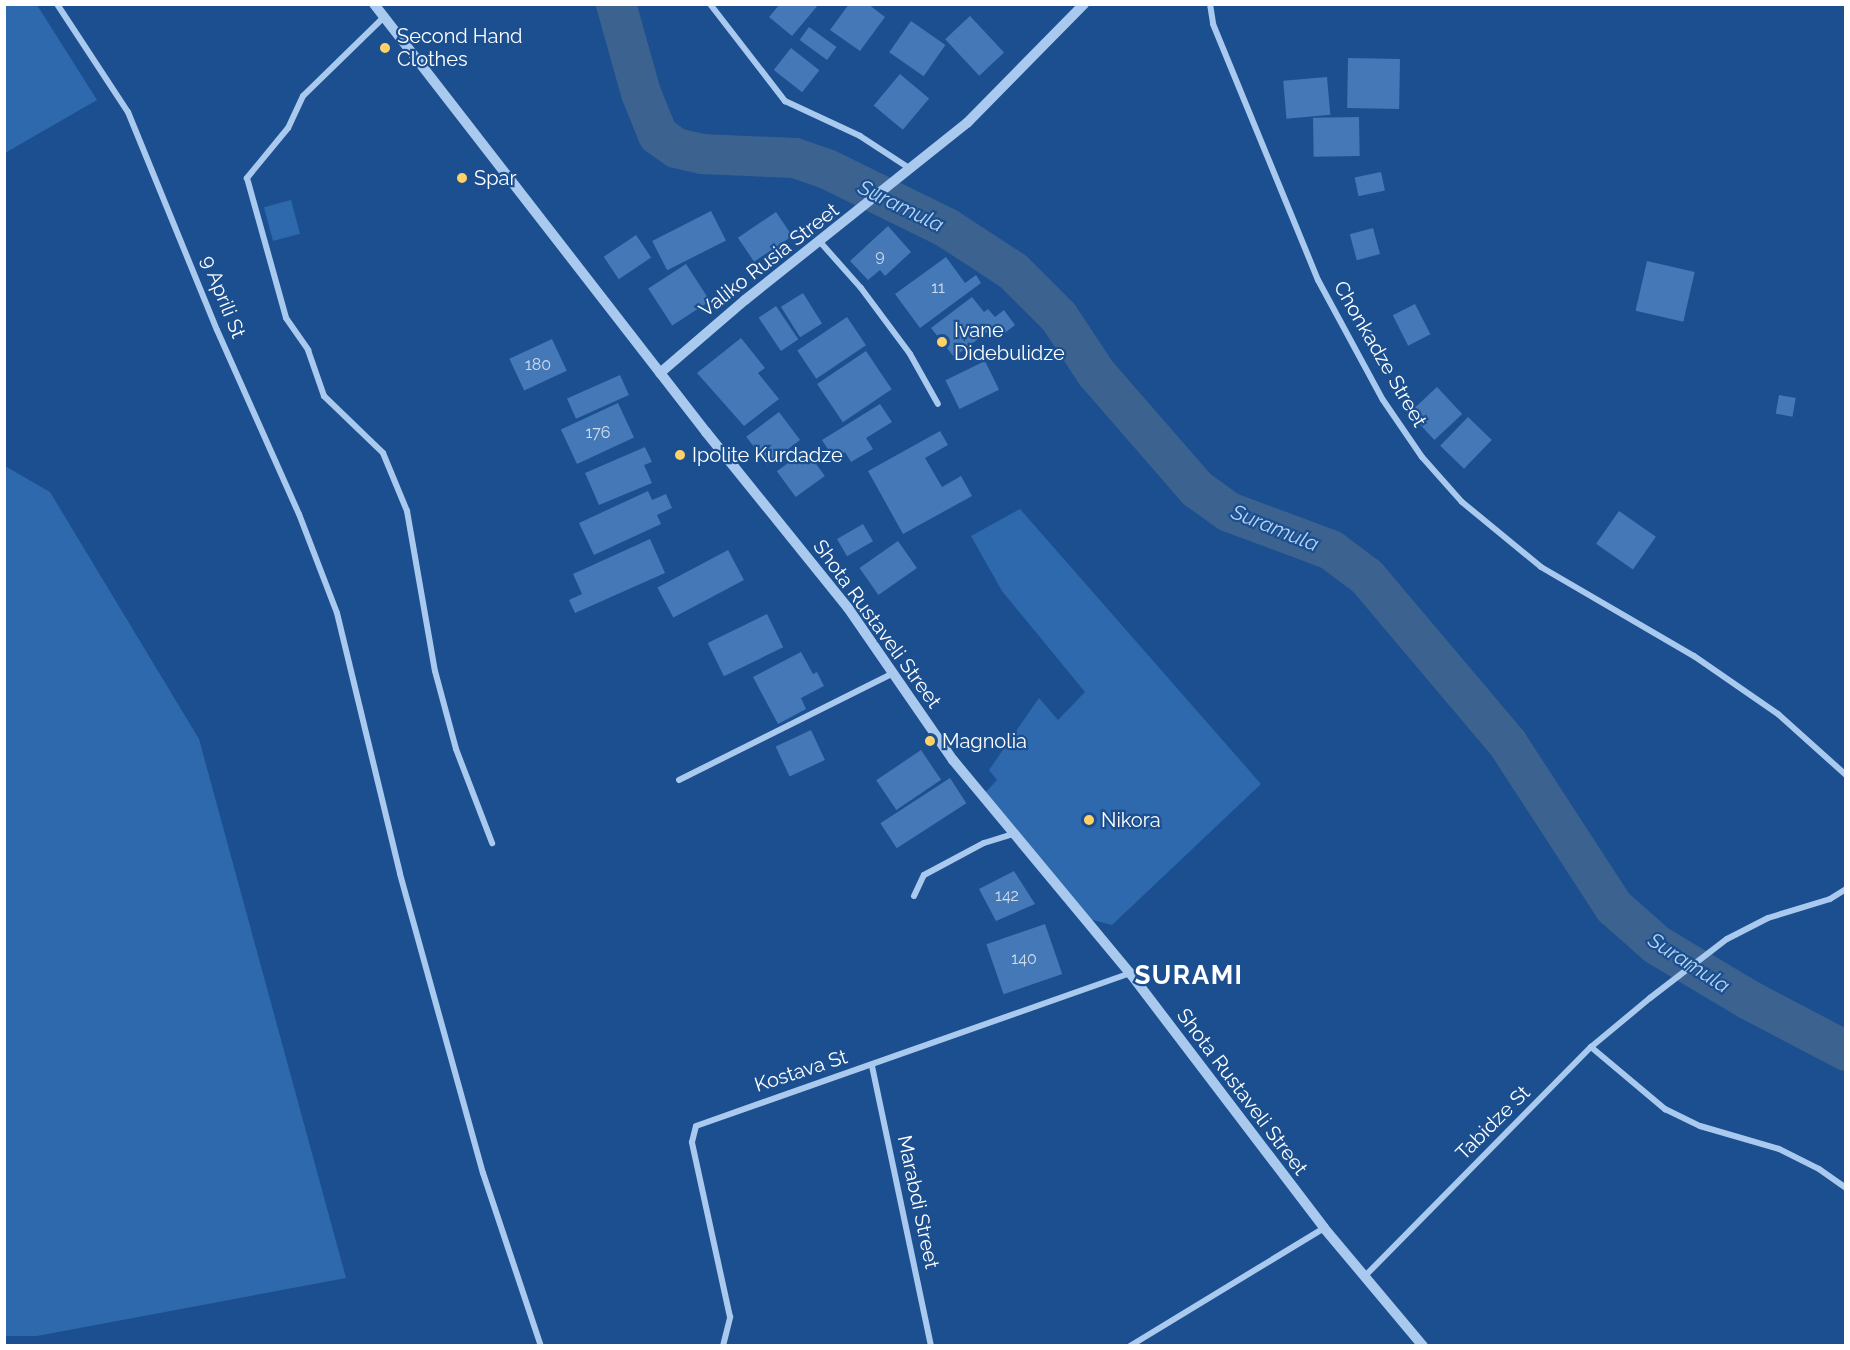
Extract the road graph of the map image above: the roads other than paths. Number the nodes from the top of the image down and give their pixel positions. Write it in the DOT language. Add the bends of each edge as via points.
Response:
graph roads {
  1 [pos="57,4"];
  2 [pos="374,4"];
  3 [pos="710,4"];
  4 [pos="1084,4"];
  5 [pos="1210,4"];
  6 [pos="384,17"];
  7 [pos="906,171"];
  8 [pos="820,243"];
  9 [pos="660,373"];
  10 [pos="938,404"];
  11 [pos="892,674"];
  12 [pos="1845,775"];
  13 [pos="679,780"];
  14 [pos="1013,834"];
  15 [pos="492,843"];
  16 [pos="1845,889"];
  17 [pos="914,896"];
  18 [pos="1130,974"];
  19 [pos="1591,1047"];
  20 [pos="872,1066"];
  21 [pos="1845,1188"];
  22 [pos="1324,1228"];
  23 [pos="1364,1277"];
  24 [pos="541,1346"];
  25 [pos="723,1346"];
  26 [pos="931,1346"];
  27 [pos="1130,1346"];
  28 [pos="1423,1346"];
  1 -- 24 [label="street, 9 Aprili St" via="128,112 217,330 299,514 337,613 400,874 457,1081 483,1173"];
  2 -- 6 [label="street, Shota Rustaveli Street"];
  3 -- 7 [label="street" via="784,101 860,136"];
  4 -- 7 [label="street, Valiko Rusia Street" via="967,123"];
  5 -- 12 [label="street, Chonkadze Street" via="1214,24 1318,280 1383,400 1422,457 1462,502 1541,567 1694,656 1778,714"];
  6 -- 9 [label="street, Shota Rustaveli Street"];
  6 -- 15 [label="street" via="303,96 288,128 248,178 286,318 309,350 324,396 383,453 407,511 435,671 456,749"];
  7 -- 8 [label="street, Valiko Rusia Street"];
  8 -- 9 [label="street, Valiko Rusia Street" via="745,300"];
  8 -- 10 [label="street" via="861,288 910,354"];
  9 -- 11 [label="street, Shota Rustaveli Street" via="848,608"];
  11 -- 13 [label="street"];
  11 -- 14 [label="street, Shota Rustaveli Street" via="953,760"];
  14 -- 17 [label="street" via="984,843 924,875"];
  14 -- 18 [label="street, Shota Rustaveli Street"];
  16 -- 19 [label="street, Tabidze St" via="1830,899 1768,918 1727,939"];
  18 -- 20 [label="street, Kostava St"];
  18 -- 22 [label="street, Shota Rustaveli Street"];
  19 -- 21 [label="street" via="1665,1109 1700,1126 1779,1149 1819,1168"];
  19 -- 23 [label="street, Tabidze St"];
  20 -- 25 [label="street, Kostava St" via="709,1118 696,1126 692,1142 730,1317"];
  20 -- 26 [label="street, Marabdi Street"];
  22 -- 23 [label="street, Shota Rustaveli Street"];
  22 -- 27 [label="street"];
  23 -- 28 [label="street, Shota Rustaveli Street"];
}
